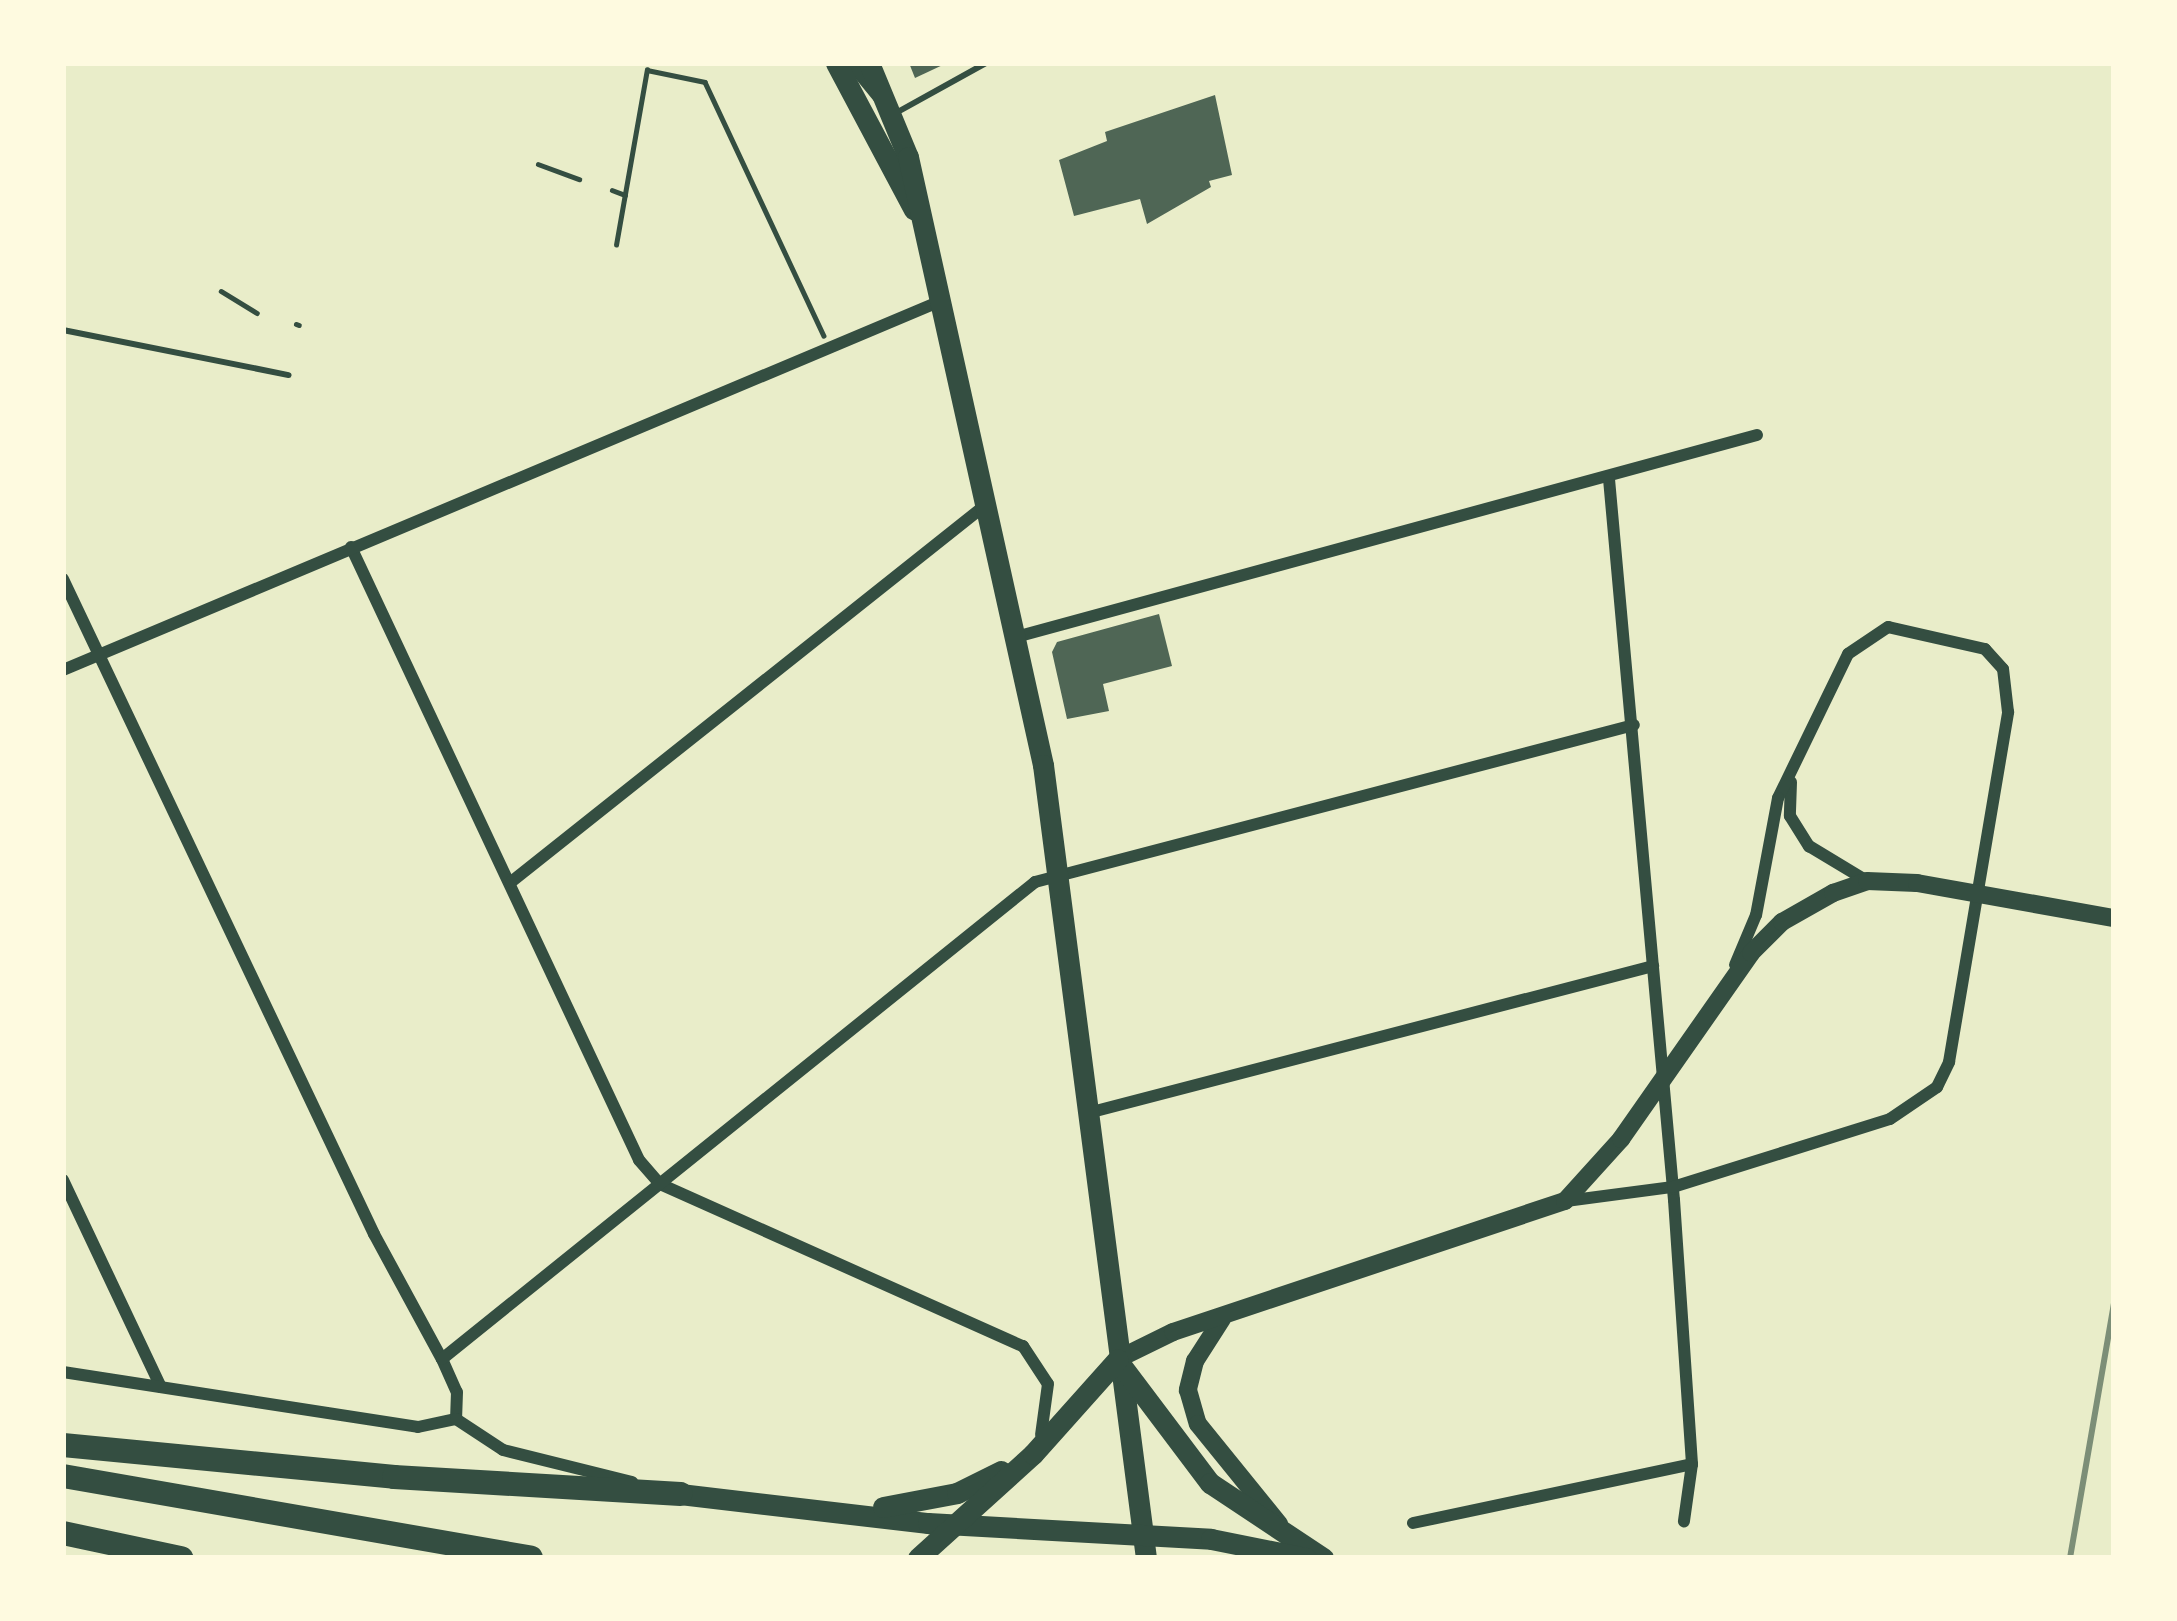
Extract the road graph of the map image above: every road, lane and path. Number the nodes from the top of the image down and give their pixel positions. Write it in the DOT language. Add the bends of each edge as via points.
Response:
graph roads {
  1 [pos="836,63"];
  2 [pos="854,63"];
  3 [pos="869,63"];
  4 [pos="986,63"];
  5 [pos="888,108"];
  6 [pos="538,164"];
  7 [pos="579,179"];
  8 [pos="612,190"];
  9 [pos="625,195"];
  10 [pos="922,221"];
  11 [pos="616,245"];
  12 [pos="221,292"];
  13 [pos="942,300"];
  14 [pos="257,313"];
  15 [pos="63,330"];
  16 [pos="829,346"];
  17 [pos="289,375"];
  18 [pos="1756,435"];
  19 [pos="1609,479"];
  20 [pos="988,503"];
  21 [pos="351,547"];
  22 [pos="63,579"];
  23 [pos="1016,637"];
  24 [pos="98,654"];
  25 [pos="63,670"];
  26 [pos="1634,725"];
  27 [pos="1792,769"];
  28 [pos="1059,876"];
  29 [pos="1867,881"];
  30 [pos="511,883"];
  31 [pos="2114,918"];
  32 [pos="1653,966"];
  33 [pos="1726,986"];
  34 [pos="1663,1075"];
  35 [pos="1088,1113"];
  36 [pos="63,1180"];
  37 [pos="660,1184"];
  38 [pos="1672,1187"];
  39 [pos="1565,1201"];
  40 [pos="1222,1319"];
  41 [pos="442,1359"];
  42 [pos="1118,1359"];
  43 [pos="63,1372"];
  44 [pos="161,1387"];
  45 [pos="456,1419"];
  46 [pos="63,1445"];
  47 [pos="1033,1454"];
  48 [pos="1692,1464"];
  49 [pos="63,1476"];
  50 [pos="680,1494"];
  51 [pos="840,1511"];
  52 [pos="1684,1521"];
  53 [pos="1413,1522"];
  54 [pos="952,1524"];
  55 [pos="1286,1532"];
  56 [pos="63,1533"];
  57 [pos="1144,1548"];
  58 [pos="1261,1550"];
  59 [pos="181,1558"];
  60 [pos="531,1558"];
  61 [pos="918,1558"];
  62 [pos="1230,1558"];
  63 [pos="1306,1558"];
  64 [pos="1323,1558"];
  1 -- 10 [label="main road" via="887,172"];
  2 -- 5 [label="street"];
  3 -- 5 [label="main road"];
  4 -- 5 [label="lane"];
  5 -- 10 [label="main road"];
  6 -- 7 [label="path"];
  8 -- 9 [label="path"];
  9 -- 11 [label="path"];
  9 -- 16 [label="path" via="647,70 705,82"];
  10 -- 13 [label="main road"];
  12 -- 14 [label="path"];
  13 -- 16 [label="street"];
  13 -- 20 [label="main road"];
  15 -- 17 [label="lane"];
  16 -- 21 [label="street"];
  18 -- 19 [label="street"];
  19 -- 23 [label="street"];
  19 -- 26 [label="street"];
  20 -- 23 [label="main road"];
  20 -- 30 [label="street"];
  21 -- 24 [label="street"];
  21 -- 30 [label="street"];
  22 -- 24 [label="street"];
  23 -- 28 [label="main road"];
  24 -- 25 [label="street"];
  24 -- 41 [label="street" via="374,1234"];
  26 -- 28 [label="street"];
  26 -- 32 [label="street"];
  27 -- 29 [label="street" via="1790,816 1799,832"];
  27 -- 33 [label="street" via="1772,821 1755,920"];
  27 -- 38 [label="street" via="1848,654 1874,632 1902,626 1971,642 2003,669 2008,712 1949,1062 1937,1087 1890,1119"];
  28 -- 35 [label="main road"];
  28 -- 37 [label="street" via="1017,896"];
  29 -- 31 [label="main road"];
  29 -- 33 [label="main road" via="1782,922"];
  30 -- 37 [label="street" via="639,1160"];
  32 -- 34 [label="street"];
  32 -- 35 [label="street"];
  33 -- 34 [label="main road"];
  34 -- 38 [label="street"];
  34 -- 39 [label="main road"];
  35 -- 42 [label="main road"];
  36 -- 44 [label="street"];
  37 -- 41 [label="street"];
  37 -- 47 [label="street" via="1022,1346 1048,1384 1047,1420"];
  38 -- 39 [label="street"];
  38 -- 48 [label="street"];
  39 -- 40 [label="main road"];
  40 -- 42 [label="main road"];
  40 -- 55 [label="main road" via="1195,1361 1188,1390 1198,1424"];
  41 -- 45 [label="street" via="457,1392"];
  42 -- 47 [label="main road"];
  42 -- 55 [label="main road" via="1210,1484"];
  42 -- 57 [label="main road"];
  43 -- 44 [label="street"];
  44 -- 45 [label="street" via="418,1427"];
  45 -- 50 [label="street" via="503,1450"];
  46 -- 50 [label="highway"];
  47 -- 51 [label="main road" via="957,1492"];
  47 -- 54 [label="main road"];
  48 -- 52 [label="street"];
  48 -- 53 [label="street"];
  49 -- 60 [label="highway"];
  50 -- 51 [label="main road"];
  51 -- 54 [label="main road"];
  54 -- 57 [label="main road"];
  54 -- 61 [label="main road"];
  55 -- 64 [label="main road"];
  56 -- 59 [label="highway"];
  57 -- 58 [label="main road"];
  58 -- 62 [label="main road"];
  58 -- 63 [label="main road"];
}
